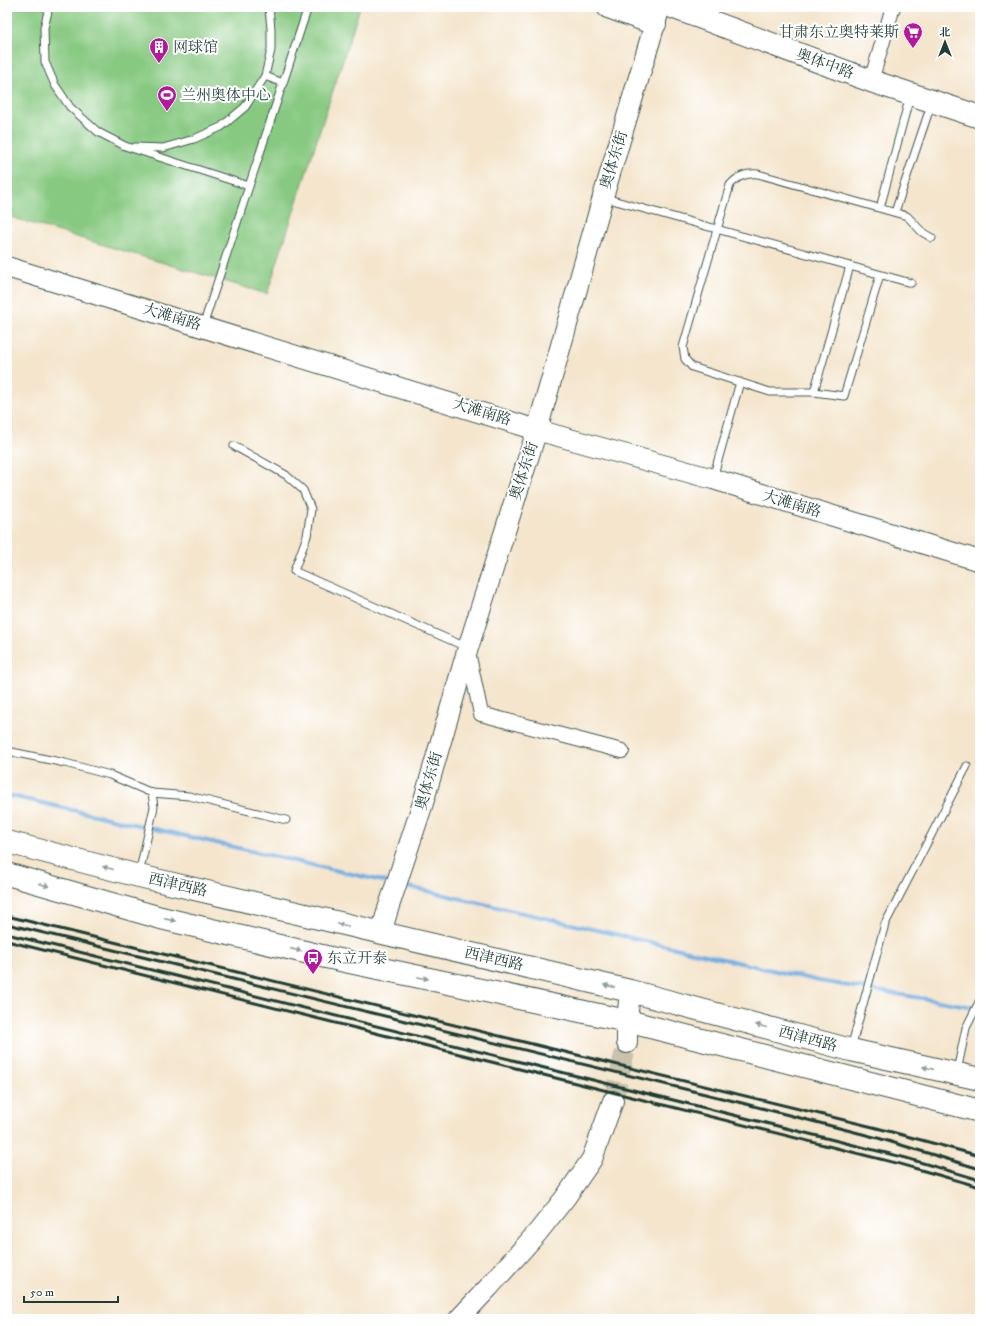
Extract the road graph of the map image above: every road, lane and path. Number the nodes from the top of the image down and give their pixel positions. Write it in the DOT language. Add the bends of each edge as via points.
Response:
graph roads {
  1 [pos="49,7"];
  2 [pos="269,7"];
  3 [pos="308,7"];
  4 [pos="608,7"];
  5 [pos="672,7"];
  6 [pos="893,7"];
  7 [pos="657,15"];
  8 [pos="265,76"];
  9 [pos="871,81"];
  10 [pos="283,83"];
  11 [pos="910,94"];
  12 [pos="932,101"];
  13 [pos="980,117"];
  14 [pos="125,146"];
  15 [pos="249,186"];
  16 [pos="603,197"];
  17 [pos="880,208"];
  18 [pos="895,212"];
  19 [pos="717,229"];
  20 [pos="932,238"];
  21 [pos="850,266"];
  22 [pos="7,267"];
  23 [pos="880,275"];
  24 [pos="911,283"];
  25 [pos="203,327"];
  26 [pos="740,382"];
  27 [pos="814,392"];
  28 [pos="537,430"];
  29 [pos="234,446"];
  30 [pos="713,479"];
  31 [pos="980,561"];
  32 [pos="468,648"];
  33 [pos="7,751"];
  34 [pos="622,751"];
  35 [pos="968,766"];
  36 [pos="152,793"];
  37 [pos="286,820"];
  38 [pos="7,842"];
  39 [pos="7,874"];
  40 [pos="138,876"];
  41 [pos="381,933"];
  42 [pos="630,991"];
  43 [pos="980,1001"];
  44 [pos="627,1021"];
  45 [pos="627,1043"];
  46 [pos="851,1050"];
  47 [pos="956,1074"];
  48 [pos="980,1080"];
  49 [pos="613,1101"];
  50 [pos="980,1111"];
  51 [pos="459,1319"];
  1 -- 14 [label="lane" via="44,28 45,62 55,85 70,107 98,132"];
  2 -- 8 [label="lane" via="271,50"];
  3 -- 10 [label="lane"];
  4 -- 7 [label="main road"];
  5 -- 9 [label="main road, 奥体中路"];
  6 -- 9 [label="street"];
  7 -- 16 [label="street, 奥体东街"];
  8 -- 10 [label="lane"];
  8 -- 14 [label="lane" via="245,107 221,126 194,140 163,148"];
  9 -- 11 [label="main road, 奥体中路"];
  10 -- 15 [label="lane"];
  11 -- 12 [label="main road, 奥体中路"];
  11 -- 17 [label="lane"];
  12 -- 13 [label="main road, 奥体中路"];
  12 -- 18 [label="lane"];
  14 -- 15 [label="lane"];
  15 -- 25 [label="lane"];
  16 -- 19 [label="lane"];
  16 -- 28 [label="street, 奥体东街"];
  17 -- 18 [label="lane"];
  17 -- 19 [label="lane" via="750,173 742,175 730,185"];
  18 -- 20 [label="lane" via="907,216 922,232"];
  19 -- 21 [label="lane"];
  19 -- 26 [label="lane" via="683,353 692,367"];
  21 -- 23 [label="lane"];
  21 -- 27 [label="lane"];
  22 -- 25 [label="street, 大滩南路"];
  23 -- 24 [label="lane"];
  23 -- 27 [label="lane" via="844,396"];
  25 -- 28 [label="street, 大滩南路"];
  26 -- 27 [label="lane" via="770,392"];
  26 -- 30 [label="lane"];
  28 -- 30 [label="street, 大滩南路"];
  28 -- 32 [label="street, 奥体东街"];
  29 -- 32 [label="lane" via="286,475 304,490 311,509 306,536 294,571"];
  30 -- 31 [label="street, 大滩南路"];
  32 -- 34 [label="street" via="481,714"];
  32 -- 41 [label="street, 奥体东街" via="423,803"];
  33 -- 36 [label="lane" via="110,775"];
  35 -- 46 [label="lane" via="885,924"];
  36 -- 37 [label="lane" via="189,796"];
  36 -- 40 [label="lane" via="154,807"];
  40 -- 38 [label="main road, 西津西路, one-way"];
  39 -- 44 [label="main road, 西津西路, one-way" via="176,922 326,957"];
  41 -- 40 [label="main road, 西津西路, one-way"];
  42 -- 41 [label="main road, 西津西路, one-way"];
  42 -- 44 [label="street"];
  46 -- 42 [label="main road, 西津西路, one-way"];
  43 -- 47 [label="lane" via="966,1028"];
  44 -- 45 [label="street"];
  44 -- 50 [label="main road, 西津西路"];
  47 -- 46 [label="main road, 西津西路, one-way"];
  47 -- 48 [label="main road, 西津西路"];
  49 -- 51 [label="street" via="592,1159 569,1192 538,1232"];
}
